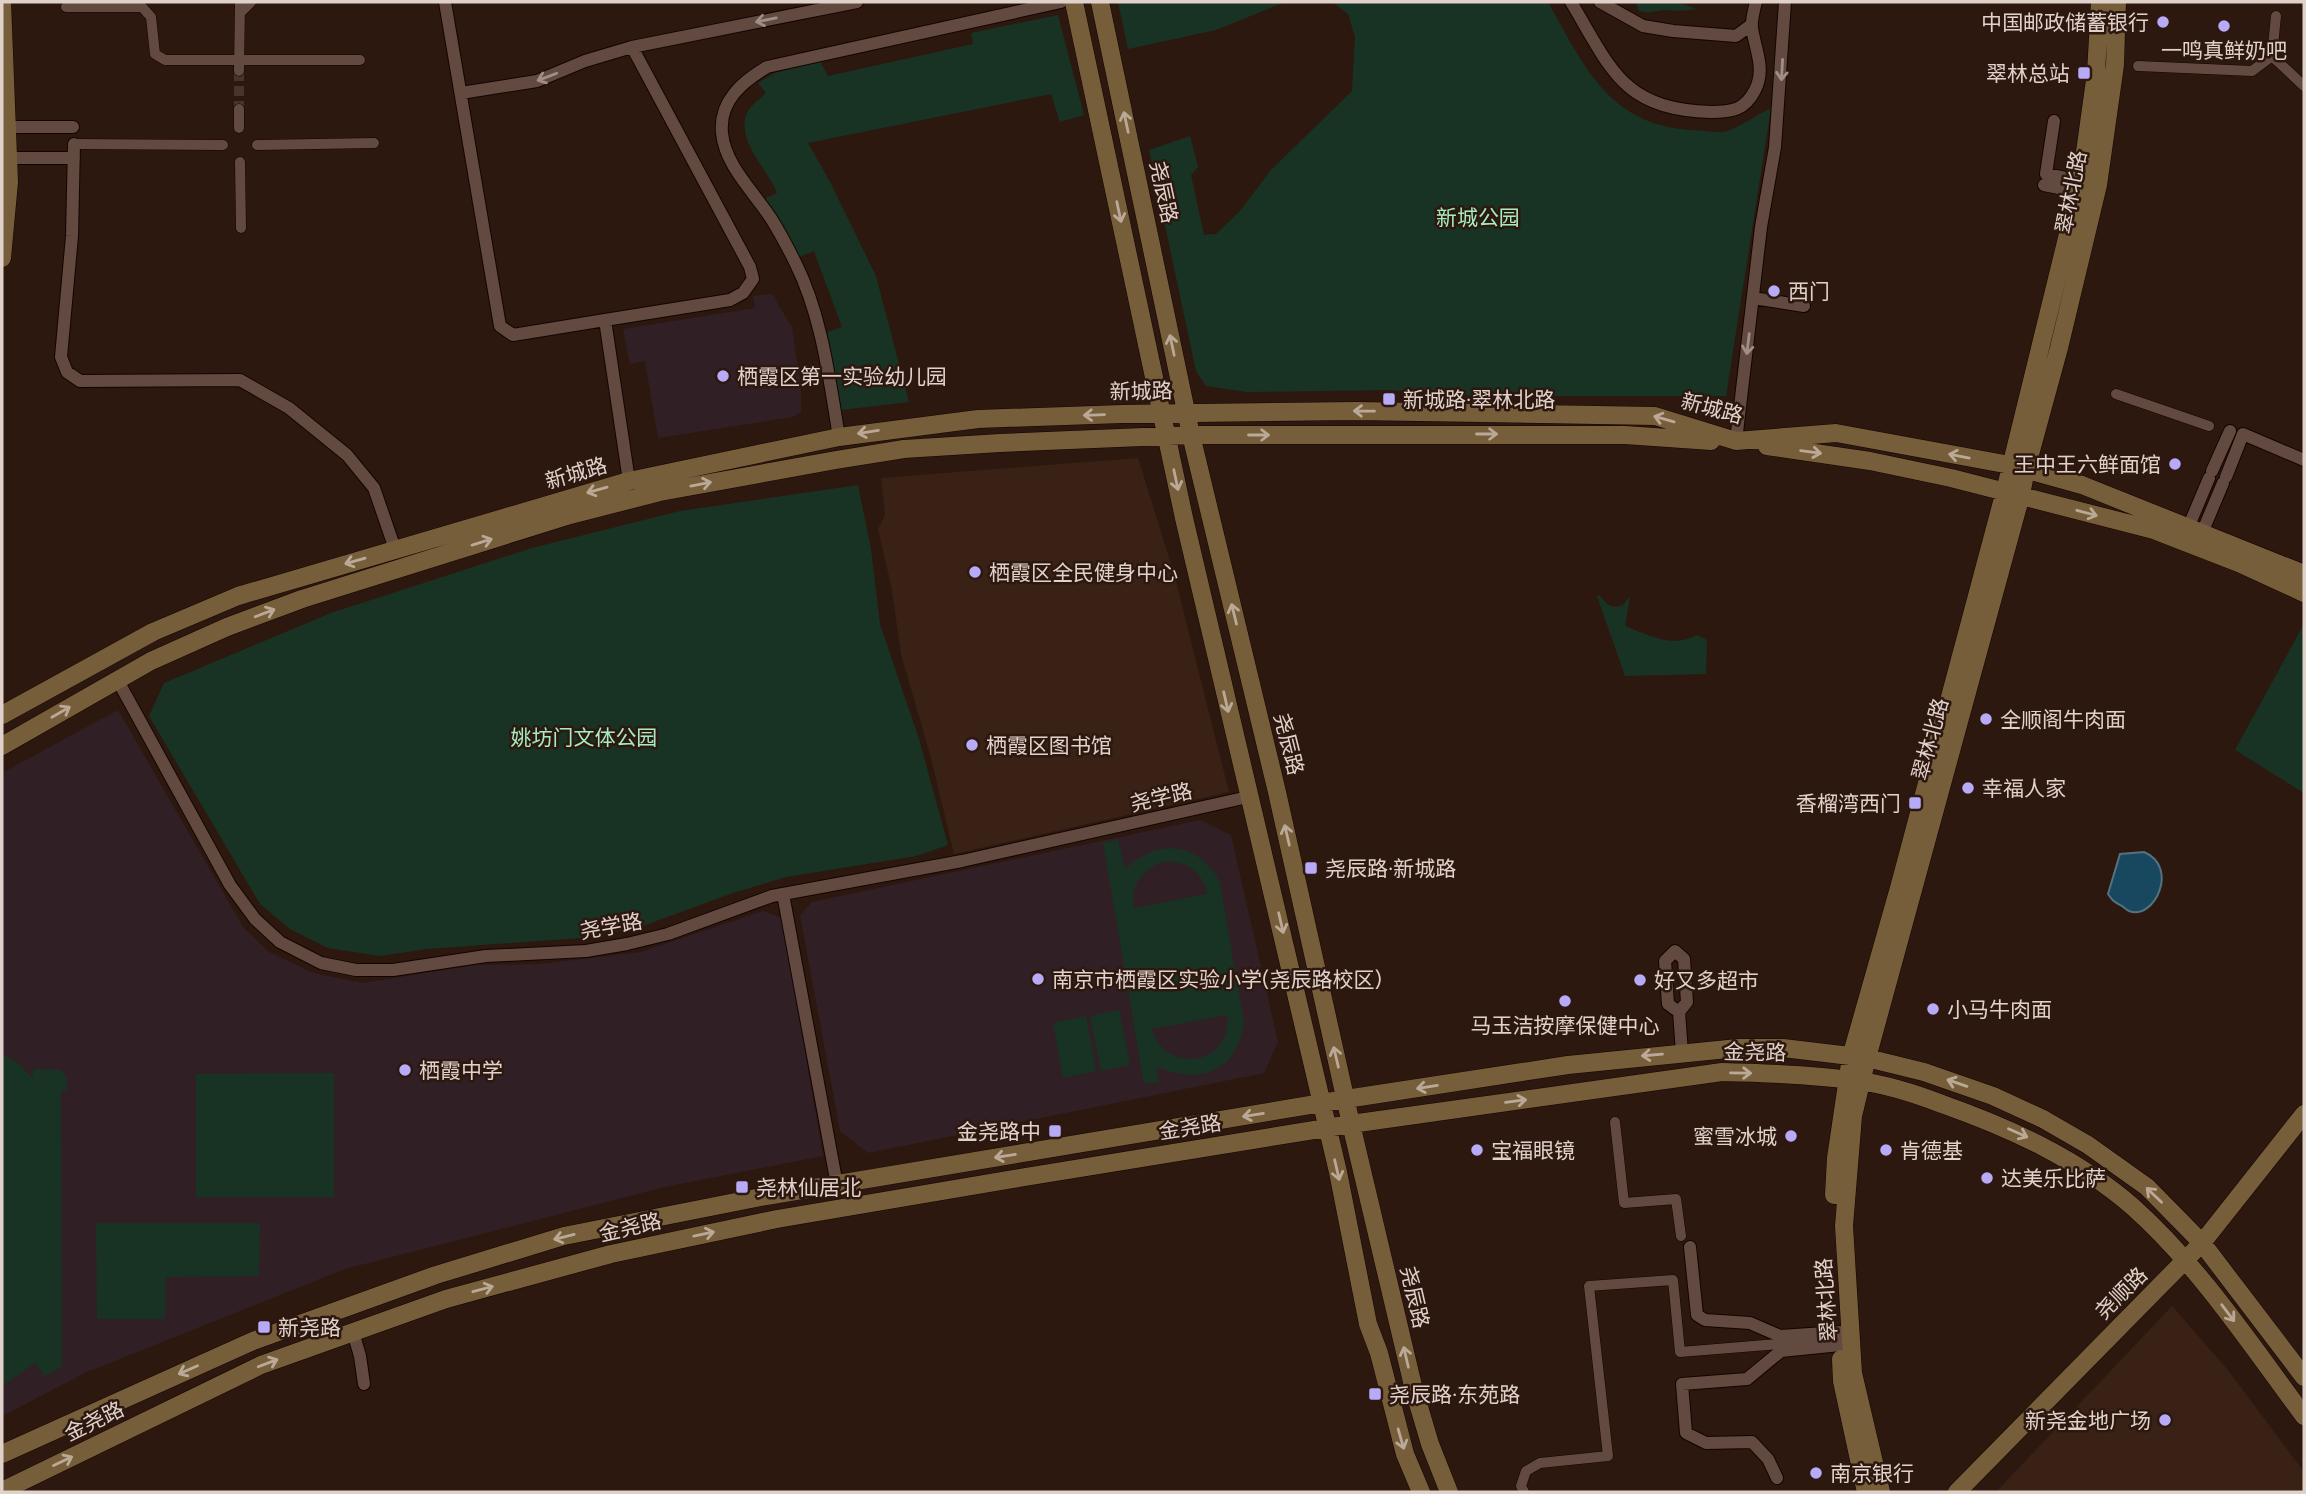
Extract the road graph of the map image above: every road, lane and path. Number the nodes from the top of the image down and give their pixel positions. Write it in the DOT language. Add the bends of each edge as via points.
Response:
graph roads {
  1 [pos="2,2"];
  2 [pos="251,2"];
  3 [pos="445,2"];
  4 [pos="857,2"];
  5 [pos="1060,2"];
  6 [pos="1074,2"];
  7 [pos="1100,2"];
  8 [pos="1571,2"];
  9 [pos="1600,2"];
  10 [pos="1756,2"];
  11 [pos="1785,2"];
  12 [pos="2100,2"];
  13 [pos="2117,2"];
  14 [pos="66,7"];
  15 [pos="240,7"];
  16 [pos="2276,16"];
  17 [pos="1751,25"];
  18 [pos="632,47"];
  19 [pos="2272,56"];
  20 [pos="360,60"];
  21 [pos="240,65"];
  22 [pos="2138,66"];
  23 [pos="2304,86"];
  24 [pos="461,93"];
  25 [pos="239,109"];
  26 [pos="2054,121"];
  27 [pos="7,127"];
  28 [pos="73,127"];
  29 [pos="239,128"];
  30 [pos="374,143"];
  31 [pos="74,144"];
  32 [pos="223,145"];
  33 [pos="257,145"];
  34 [pos="9,158"];
  35 [pos="74,158"];
  36 [pos="240,162"];
  37 [pos="2043,185"];
  38 [pos="2080,187"];
  39 [pos="241,228"];
  40 [pos="2,258"];
  41 [pos="1753,298"];
  42 [pos="1804,306"];
  43 [pos="605,320"];
  44 [pos="2116,394"];
  45 [pos="1162,413"];
  46 [pos="1186,413"];
  47 [pos="2209,426"];
  48 [pos="2230,431"];
  49 [pos="1191,435"];
  50 [pos="839,436"];
  51 [pos="1167,436"];
  52 [pos="1736,441"];
  53 [pos="2304,460"];
  54 [pos="2018,467"];
  55 [pos="629,481"];
  56 [pos="2013,493"];
  57 [pos="2195,530"];
  58 [pos="395,549"];
  59 [pos="2304,574"];
  60 [pos="2304,593"];
  61 [pos="117,679"];
  62 [pos="2,715"];
  63 [pos="2,746"];
  64 [pos="1248,797"];
  65 [pos="783,894"];
  66 [pos="1679,1012"];
  67 [pos="1682,1052"];
  68 [pos="1859,1057"];
  69 [pos="1854,1081"];
  70 [pos="1346,1099"];
  71 [pos="1320,1104"];
  72 [pos="2304,1114"];
  73 [pos="1615,1122"];
  74 [pos="1351,1124"];
  75 [pos="1327,1128"];
  76 [pos="837,1185"];
  77 [pos="1681,1236"];
  78 [pos="2203,1243"];
  79 [pos="1690,1247"];
  80 [pos="2184,1261"];
  81 [pos="353,1332"];
  82 [pos="1840,1339"];
  83 [pos="2304,1377"];
  84 [pos="364,1384"];
  85 [pos="2304,1416"];
  86 [pos="2,1454"];
  87 [pos="1777,1478"];
  88 [pos="2,1492"];
  89 [pos="1421,1492"];
  90 [pos="1449,1492"];
  91 [pos="1524,1492"];
  92 [pos="1866,1492"];
  93 [pos="1881,1492"];
  94 [pos="1957,1492"];
  1 -- 27 [label="main road"];
  2 -- 15 [label="street"];
  3 -- 24 [label="street"];
  4 -- 18 [label="street, one-way"];
  5 -- 50 [label="street" via="767,67 742,82 726,106 725,151 796,262 816,313"];
  6 -- 45 [label="main road, one-way"];
  46 -- 7 [label="main road, 尧辰路, one-way"];
  8 -- 17 [label="street" via="1625,84 1645,99 1684,111 1730,112 1746,105 1759,78 1760,61"];
  9 -- 17 [label="street" via="1643,26 1673,31 1736,36"];
  10 -- 17 [label="street"];
  11 -- 41 [label="street, one-way" via="1775,147"];
  12 -- 38 [label="main road, 翠林北路" via="2096,73"];
  13 -- 54 [label="main road, 翠林北路" via="2115,65 2098,185 2059,348"];
  14 -- 21 [label="street" via="142,7 152,17 155,54 165,60"];
  15 -- 21 [label="street"];
  16 -- 19 [label="street"];
  18 -- 24 [label="street, one-way" via="537,81"];
  18 -- 43 [label="street" via="750,267 752,279 743,293 730,300"];
  19 -- 22 [label="street" via="2252,71"];
  19 -- 23 [label="street"];
  20 -- 21 [label="street"];
  24 -- 43 [label="street" via="500,326 513,335"];
  25 -- 29 [label="street"];
  26 -- 38 [label="street" via="2046,174"];
  27 -- 28 [label="street"];
  27 -- 34 [label="main road"];
  30 -- 33 [label="street"];
  31 -- 32 [label="street"];
  31 -- 35 [label="street"];
  34 -- 35 [label="street"];
  34 -- 40 [label="main road"];
  35 -- 58 [label="street" via="61,357 67,372 80,381 240,380 289,408 347,455 374,488"];
  36 -- 39 [label="street"];
  37 -- 38 [label="street"];
  38 -- 54 [label="main road, 翠林北路"];
  41 -- 42 [label="street"];
  41 -- 52 [label="street, one-way"];
  43 -- 55 [label="street"];
  44 -- 47 [label="street"];
  45 -- 46 [label="main road, 新城路"];
  45 -- 50 [label="main road, 新城路, one-way" via="978,419"];
  45 -- 51 [label="main road"];
  46 -- 49 [label="main road, 尧辰路"];
  52 -- 46 [label="main road, 新城路, one-way" via="1655,415"];
  48 -- 57 [label="street" via="2211,474"];
  49 -- 51 [label="main road, 新城路"];
  49 -- 56 [label="main road, 新城路, one-way" via="1612,435 1705,440 1870,461"];
  70 -- 49 [label="main road, 尧辰路, one-way"];
  50 -- 55 [label="main road, 新城路"];
  61 -- 51 [label="main road, 新城路, one-way" via="302,599 570,515 660,492 904,449"];
  51 -- 64 [label="main road, one-way"];
  54 -- 52 [label="main road, 新城路, one-way" via="1836,433"];
  53 -- 57 [label="street" via="2243,434 2224,480"];
  54 -- 56 [label="main road, 翠林北路"];
  54 -- 57 [label="main road, 新城路" via="2082,485"];
  55 -- 58 [label="main road, 新城路, one-way"];
  56 -- 60 [label="main road, 新城路, one-way" via="2154,530"];
  56 -- 68 [label="main road, 翠林北路"];
  57 -- 59 [label="main road, 新城路"];
  58 -- 62 [label="main road, 新城路, one-way" via="238,596 153,632"];
  63 -- 61 [label="main road, 新城路, one-way"];
  61 -- 65 [label="street, 尧学路" via="242,902 280,942 321,963 393,971 486,956 586,951 668,934"];
  64 -- 65 [label="street, 尧学路" via="962,861"];
  64 -- 71 [label="main road, one-way"];
  65 -- 76 [label="street"];
  66 -- 67 [label="street"];
  67 -- 68 [label="main road, 金尧路" via="1783,1048"];
  67 -- 70 [label="main road, 金尧路, one-way"];
  68 -- 69 [label="main road, 翠林北路"];
  78 -- 68 [label="main road, 金尧路, one-way" via="2147,1187 2043,1119 1924,1072"];
  74 -- 69 [label="main road, 金尧路, one-way" via="1723,1072"];
  69 -- 80 [label="main road, 金尧路, one-way" via="1914,1094 2032,1139 2133,1207"];
  69 -- 82 [label="main road, 翠林北路" via="1836,1158 1832,1231"];
  69 -- 93 [label="main road, 翠林北路" via="1844,1226 1853,1373"];
  70 -- 71 [label="main road, 金尧路"];
  70 -- 74 [label="main road, 尧辰路"];
  71 -- 75 [label="main road"];
  71 -- 76 [label="main road, 金尧路, one-way"];
  72 -- 78 [label="main road, 尧顺路"];
  73 -- 77 [label="street" via="1624,1203 1676,1199"];
  74 -- 75 [label="main road, 金尧路"];
  90 -- 74 [label="main road, 尧辰路, one-way" via="1414,1390"];
  81 -- 75 [label="main road, 金尧路, one-way" via="446,1299 652,1245 857,1205"];
  75 -- 89 [label="main road, one-way" via="1368,1324"];
  76 -- 86 [label="main road, 金尧路, one-way" via="564,1236 436,1275 254,1341"];
  78 -- 80 [label="main road, 尧顺路"];
  78 -- 83 [label="main road, 金尧路"];
  79 -- 82 [label="street" via="1697,1315 1705,1320 1750,1323 1780,1336"];
  80 -- 85 [label="main road, 金尧路, one-way"];
  80 -- 94 [label="main road, 尧顺路"];
  81 -- 84 [label="street"];
  88 -- 81 [label="main road, 金尧路, one-way" via="261,1365"];
  82 -- 87 [label="street" via="1780,1351 1747,1379 1682,1384 1686,1433 1706,1443 1752,1442"];
  82 -- 91 [label="street" via="1680,1352 1673,1280 1589,1286 1608,1456 1540,1463 1526,1471 1521,1486"];
  82 -- 92 [label="main road, 翠林北路" via="1842,1381"];
}
